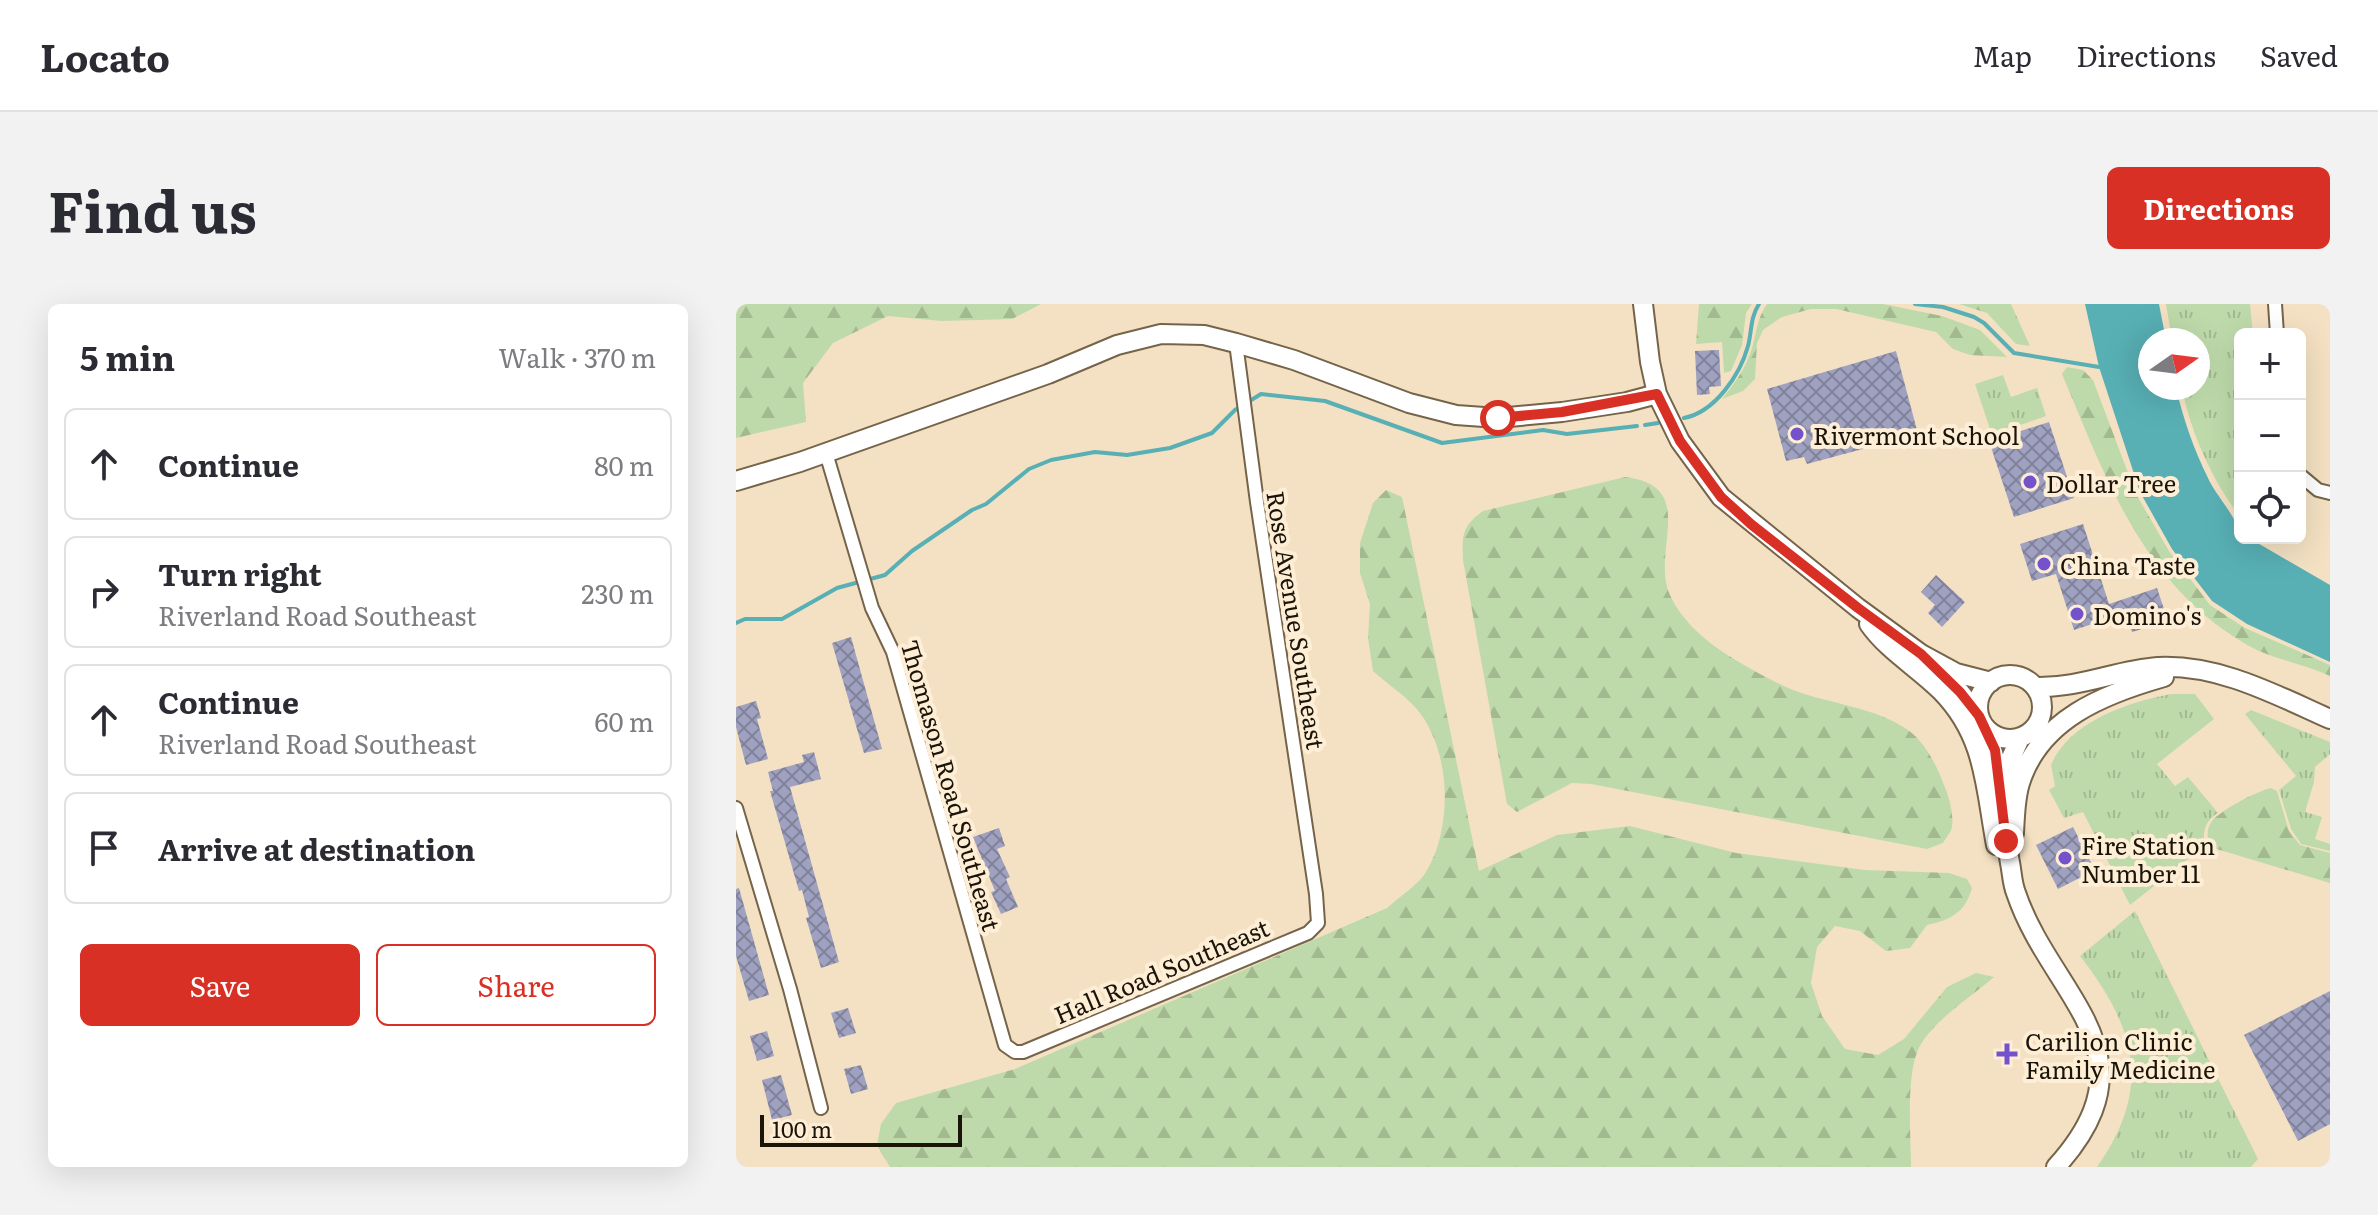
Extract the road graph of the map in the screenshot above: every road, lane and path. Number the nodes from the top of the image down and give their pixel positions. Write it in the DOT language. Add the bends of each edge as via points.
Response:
graph roads {
  1 [pos="1643,304"];
  2 [pos="2275,304"];
  3 [pos="2277,328"];
  4 [pos="1236,343"];
  5 [pos="1657,394"];
  6 [pos="826,453"];
  7 [pos="2306,480"];
  8 [pos="736,481"];
  9 [pos="2330,493"];
  10 [pos="1858,608"];
  11 [pos="1921,654"];
  12 [pos="2188,670"];
  13 [pos="1991,682"];
  14 [pos="2092,682"];
  15 [pos="2036,687"];
  16 [pos="2042,713"];
  17 [pos="2330,719"];
  18 [pos="1981,721"];
  19 [pos="2020,738"];
  20 [pos="2002,800"];
  21 [pos="736,808"];
  22 [pos="2011,868"];
  23 [pos="2015,892"];
  24 [pos="1318,904"];
  25 [pos="1004,1040"];
  26 [pos="821,1108"];
  27 [pos="2056,1167"];
  1 -- 5 [label="main road"];
  2 -- 3 [label="street"];
  4 -- 5 [label="main road" via="1456,415 1498,418 1562,412"];
  4 -- 6 [label="main road" via="1183,333 1139,338"];
  4 -- 24 [label="street, Rose Avenue Southeast"];
  5 -- 10 [label="main road" via="1680,441 1721,497"];
  6 -- 8 [label="main road"];
  6 -- 25 [label="street, Thomason Road Southeast" via="868,595 893,652"];
  7 -- 9 [label="street"];
  10 -- 11 [label="main road"];
  10 -- 23 [label="main road" via="1883,643 1943,693 1967,726 1984,770 2000,863"];
  11 -- 13 [label="main road" via="1956,673"];
  11 -- 18 [label="main road"];
  12 -- 14 [label="main road" via="2160,667"];
  12 -- 17 [label="main road" via="2255,686"];
  12 -- 22 [label="main road" via="2136,684 2072,713 2043,739 2020,783"];
  13 -- 15 [label="main road" via="2018,675"];
  13 -- 18 [label="main road" via="1979,697"];
  14 -- 15 [label="main road"];
  14 -- 16 [label="main road"];
  15 -- 16 [label="main road"];
  16 -- 19 [label="main road" via="2032,731"];
  18 -- 19 [label="main road" via="1994,735"];
  18 -- 20 [label="main road" via="1995,750"];
  19 -- 20 [label="main road"];
  20 -- 22 [label="main road"];
  21 -- 26 [label="street"];
  22 -- 23 [label="main road"];
  23 -- 27 [label="main road" via="2082,1010 2097,1052 2092,1110"];
  24 -- 25 [label="street, Hall Road Southeast" via="1318,923 1308,933 1023,1052 1009,1050"];
}
